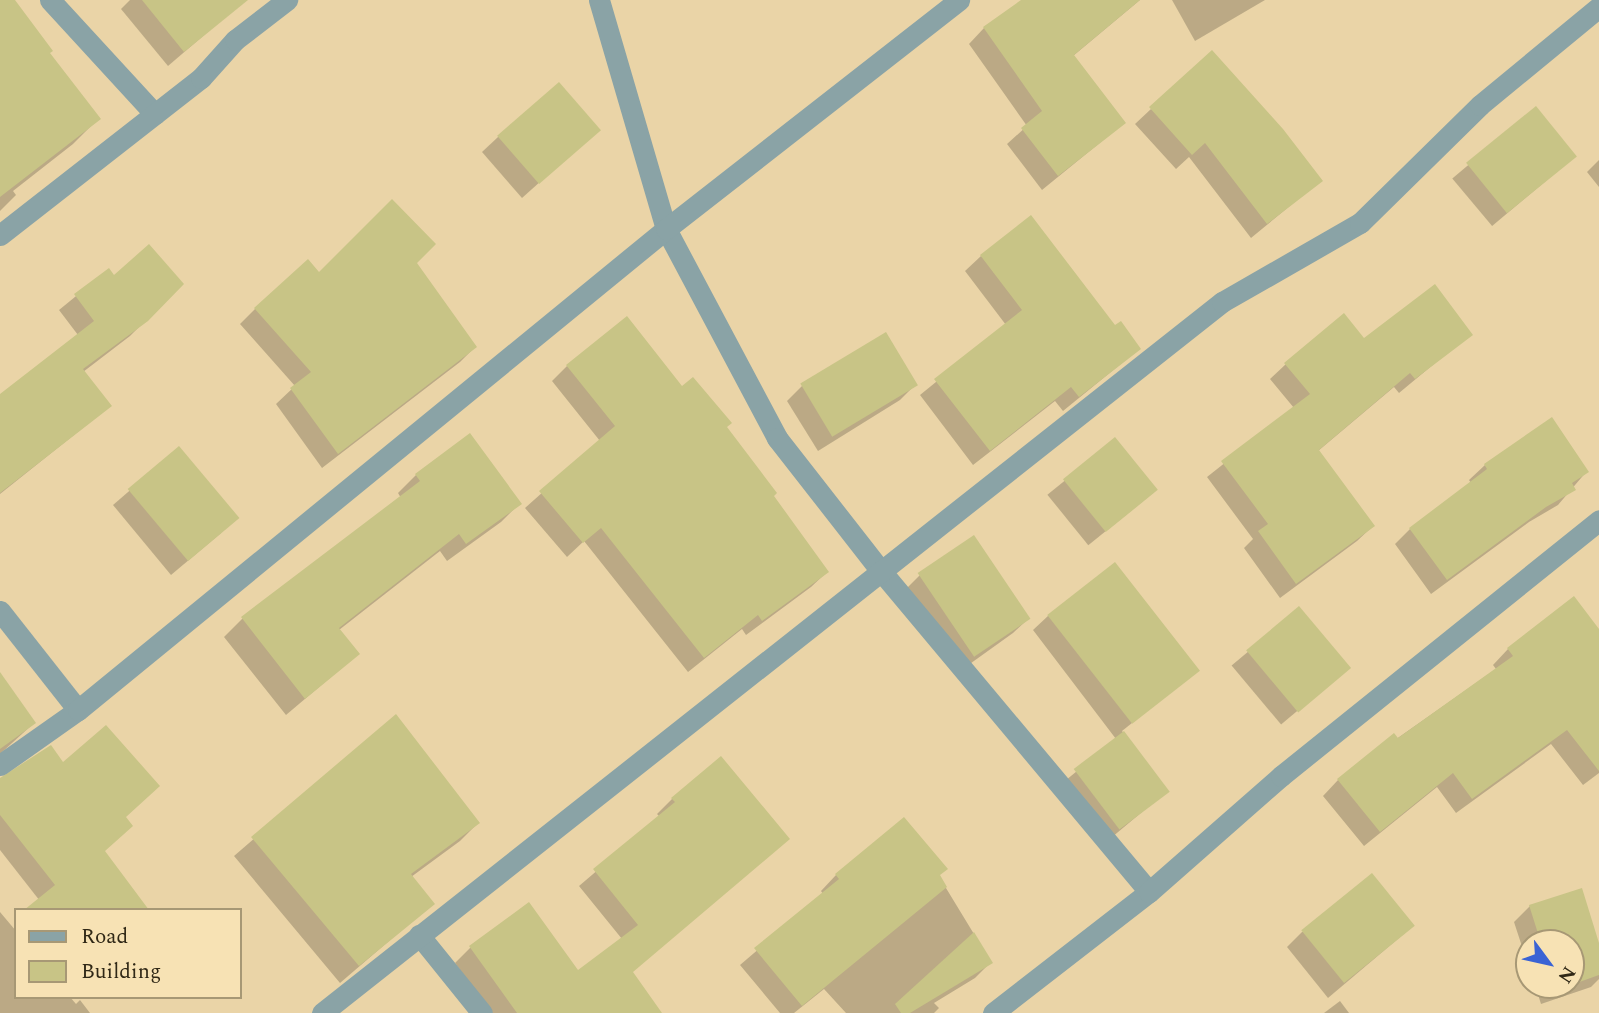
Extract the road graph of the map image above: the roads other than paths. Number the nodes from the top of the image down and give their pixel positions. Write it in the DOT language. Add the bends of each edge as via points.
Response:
graph roads {
  1 [pos="50,0"];
  2 [pos="287,0"];
  3 [pos="599,0"];
  4 [pos="959,0"];
  5 [pos="1599,7"];
  6 [pos="155,114"];
  7 [pos="666,229"];
  8 [pos="0,235"];
  9 [pos="1599,520"];
  10 [pos="881,571"];
  11 [pos="0,611"];
  12 [pos="78,710"];
  13 [pos="0,765"];
  14 [pos="1149,892"];
  15 [pos="419,934"];
  16 [pos="322,1013"];
  17 [pos="482,1013"];
  18 [pos="993,1013"];
  1 -- 6 [label="street"];
  2 -- 6 [label="street" via="235,40 201,78"];
  3 -- 7 [label="street"];
  4 -- 7 [label="street"];
  5 -- 10 [label="street" via="1480,105 1360,223 1222,302"];
  6 -- 8 [label="street"];
  7 -- 10 [label="street" via="777,438"];
  7 -- 12 [label="street"];
  9 -- 14 [label="street" via="1281,776"];
  10 -- 14 [label="street"];
  10 -- 15 [label="street"];
  11 -- 12 [label="street"];
  12 -- 13 [label="street"];
  14 -- 18 [label="street"];
  15 -- 16 [label="street"];
  15 -- 17 [label="street"];
}
